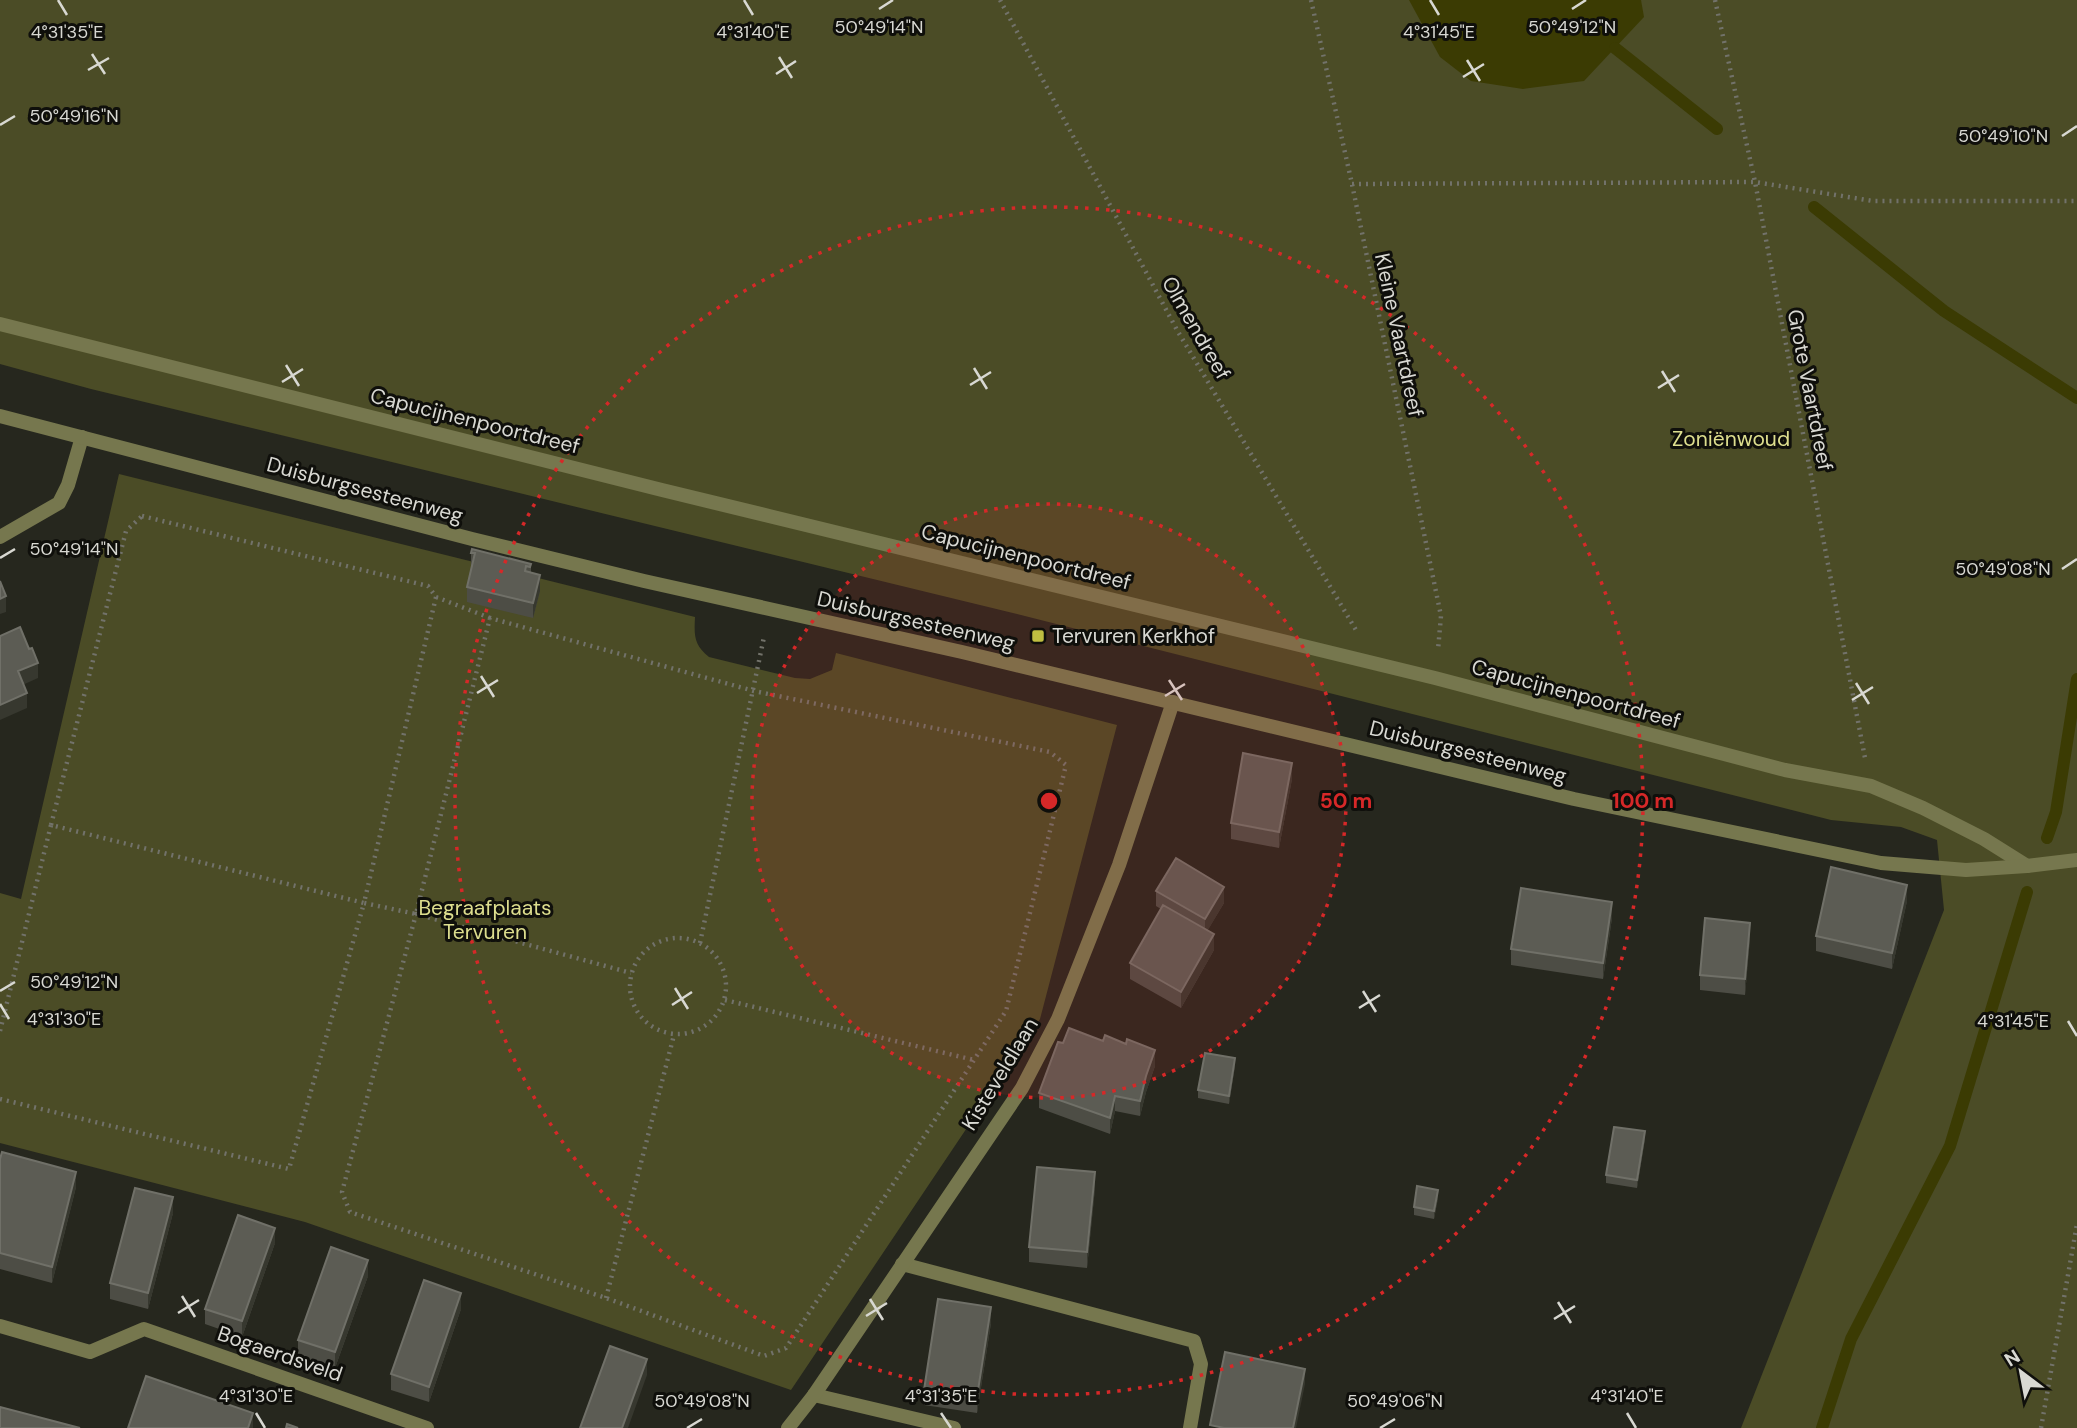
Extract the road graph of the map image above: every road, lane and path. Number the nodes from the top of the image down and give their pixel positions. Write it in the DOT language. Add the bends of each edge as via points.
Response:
graph roads {
  1 [pos="1000,0"];
  2 [pos="1311,0"];
  3 [pos="1715,0"];
  4 [pos="1755,182"];
  5 [pos="1352,184"];
  6 [pos="2077,201"];
  7 [pos="0,324"];
  8 [pos="0,416"];
  9 [pos="82,437"];
  10 [pos="0,537"];
  11 [pos="436,597"];
  12 [pos="769,608"];
  13 [pos="490,618"];
  14 [pos="1376,664"];
  15 [pos="1435,678"];
  16 [pos="754,691"];
  17 [pos="1173,702"];
  18 [pos="1871,786"];
  19 [pos="51,825"];
  20 [pos="2077,860"];
  21 [pos="2027,866"];
  22 [pos="364,903"];
  23 [pos="416,914"];
  24 [pos="700,943"];
  25 [pos="631,973"];
  26 [pos="725,1000"];
  27 [pos="0,1031"];
  28 [pos="674,1035"];
  29 [pos="974,1060"];
  30 [pos="0,1099"];
  31 [pos="2077,1224"];
  32 [pos="902,1264"];
  33 [pos="606,1298"];
  34 [pos="0,1326"];
  35 [pos="814,1395"];
  36 [pos="427,1428"];
  37 [pos="788,1428"];
  38 [pos="954,1428"];
  39 [pos="1190,1428"];
  40 [pos="2041,1428"];
  1 -- 14 [label="path, Olmendreef" via="1178,330"];
  2 -- 5 [label="path, Kleine Vaartdreef"];
  3 -- 4 [label="path, Grote Vaartdreef"];
  4 -- 5 [label="path"];
  4 -- 6 [label="path" via="1872,201"];
  4 -- 18 [label="path, Grote Vaartdreef"];
  5 -- 15 [label="path, Kleine Vaartdreef" via="1441,616"];
  7 -- 14 [label="street, Capucijnenpoortdreef"];
  8 -- 9 [label="street, Duisburgsesteenweg"];
  9 -- 10 [label="street" via="60,503"];
  9 -- 12 [label="street, Duisburgsesteenweg" via="472,539"];
  11 -- 13 [label="path"];
  11 -- 19 [label="path" via="428,586 142,516 126,531"];
  11 -- 22 [label="path"];
  12 -- 16 [label="path"];
  12 -- 17 [label="street, Duisburgsesteenweg"];
  13 -- 16 [label="path"];
  13 -- 23 [label="path"];
  14 -- 15 [label="street, Capucijnenpoortdreef"];
  15 -- 18 [label="street, Capucijnenpoortdreef" via="1785,770"];
  16 -- 24 [label="path"];
  16 -- 29 [label="path" via="1050,751 1066,765 1006,1011"];
  17 -- 21 [label="street, Duisburgsesteenweg" via="1574,799 1881,863 1966,870"];
  17 -- 32 [label="street, Kisteveldlaan" via="1119,865 1058,1018 1022,1088"];
  18 -- 21 [label="street, Capucijnenpoortdreef" via="1984,839"];
  19 -- 22 [label="path"];
  19 -- 27 [label="path"];
  20 -- 21 [label="street, Duisburgsesteenweg"];
  22 -- 23 [label="path"];
  22 -- 30 [label="path" via="289,1169"];
  23 -- 25 [label="path"];
  23 -- 33 [label="path" via="342,1192 350,1212"];
  24 -- 25 [label="path" via="674,938 658,943 644,952"];
  24 -- 26 [label="path" via="723,967"];
  25 -- 28 [label="path" via="634,1006 643,1020"];
  26 -- 28 [label="path" via="705,1027"];
  26 -- 29 [label="path"];
  28 -- 33 [label="path"];
  29 -- 33 [label="path" via="786,1348 764,1356"];
  31 -- 40 [label="path"];
  32 -- 35 [label="street, Kisteveldlaan"];
  32 -- 39 [label="street" via="1194,1341 1201,1364"];
  34 -- 36 [label="street, Bogaerdsveld" via="90,1352 144,1329"];
  35 -- 37 [label="street, Kisteveldlaan"];
  35 -- 38 [label="street"];
}
